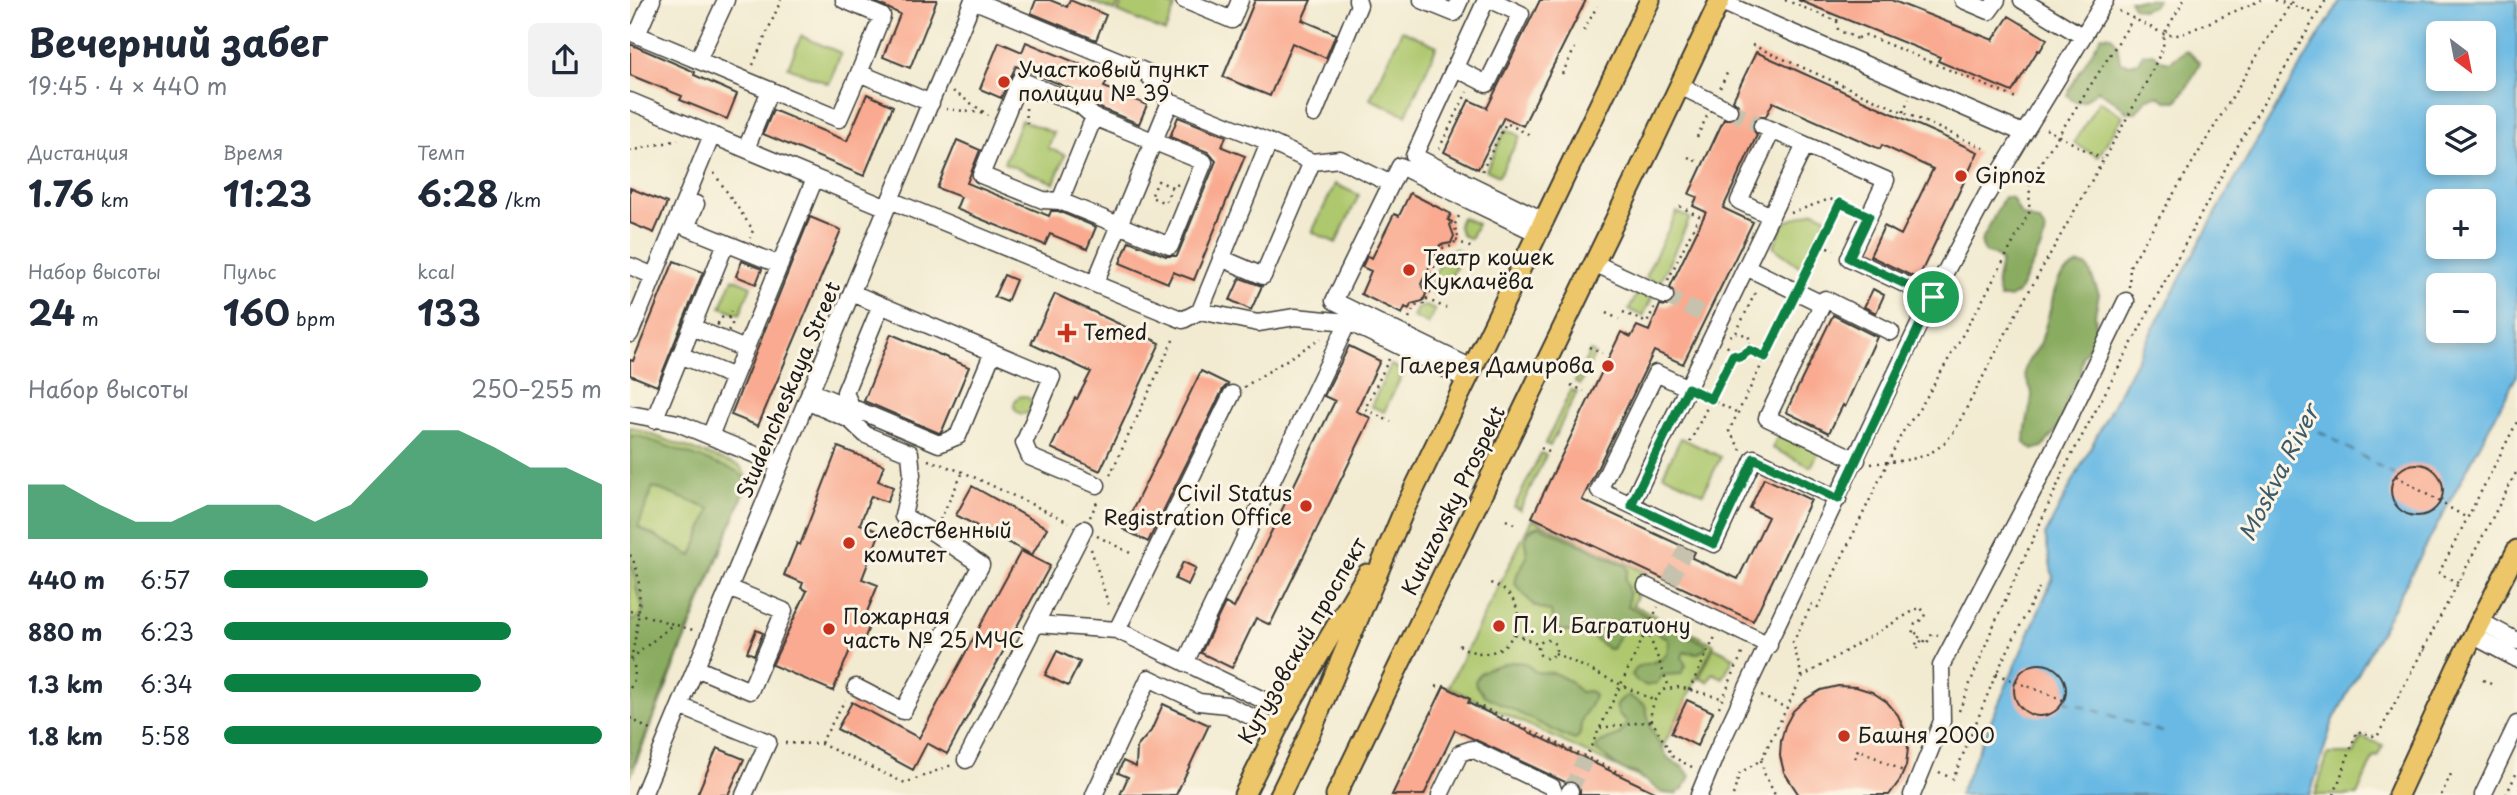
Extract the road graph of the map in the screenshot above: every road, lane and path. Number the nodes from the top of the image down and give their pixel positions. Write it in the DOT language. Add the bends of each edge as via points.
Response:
graph roads {
  1 [pos="652,0"];
  2 [pos="781,0"];
  3 [pos="844,0"];
  4 [pos="973,0"];
  5 [pos="1184,0"];
  6 [pos="1240,0"];
  7 [pos="1357,0"];
  8 [pos="1422,0"];
  9 [pos="1460,0"];
  10 [pos="1486,0"];
  11 [pos="1491,0"];
  12 [pos="1650,0"];
  13 [pos="1785,0"];
  14 [pos="1962,0"];
  15 [pos="1997,0"];
  16 [pos="2022,0"];
  17 [pos="2185,0"];
  18 [pos="2261,0"];
  19 [pos="2275,0"];
  20 [pos="2293,0"];
  21 [pos="2326,0"];
  22 [pos="1720,1"];
  23 [pos="718,2"];
  24 [pos="2104,2"];
  25 [pos="1597,6"];
  26 [pos="2289,6"];
  27 [pos="2317,13"];
  28 [pos="1838,17"];
  29 [pos="2133,19"];
  30 [pos="1584,31"];
  31 [pos="634,33"];
  32 [pos="2164,34"];
  33 [pos="2082,36"];
  34 [pos="1858,38"];
  35 [pos="1752,45"];
  36 [pos="1575,48"];
  37 [pos="698,61"];
  38 [pos="1455,68"];
  39 [pos="1730,69"];
  40 [pos="859,73"];
  41 [pos="1562,74"];
  42 [pos="1474,77"];
  43 [pos="747,81"];
  44 [pos="1680,86"];
  45 [pos="770,90"];
  46 [pos="953,92"];
  47 [pos="1717,94"];
  48 [pos="2016,98"];
  49 [pos="630,101"];
  50 [pos="1170,102"];
  51 [pos="938,106"];
  52 [pos="1710,110"];
  53 [pos="1729,110"];
  54 [pos="1314,114"];
  55 [pos="1094,117"];
  56 [pos="2027,127"];
  57 [pos="709,134"];
  58 [pos="1530,135"];
  59 [pos="1697,137"];
  60 [pos="2059,137"];
  61 [pos="1154,142"];
  62 [pos="1269,142"];
  63 [pos="1805,145"];
  64 [pos="746,149"];
  65 [pos="1986,149"];
  66 [pos="630,151"];
  67 [pos="1437,153"];
  68 [pos="1688,157"];
  69 [pos="2103,160"];
  70 [pos="1696,161"];
  71 [pos="1312,162"];
  72 [pos="698,167"];
  73 [pos="815,178"];
  74 [pos="1391,184"];
  75 [pos="1172,187"];
  76 [pos="1464,190"];
  77 [pos="1060,201"];
  78 [pos="1840,203"];
  79 [pos="696,204"];
  80 [pos="888,204"];
  81 [pos="1675,204"];
  82 [pos="1772,213"];
  83 [pos="1869,216"];
  84 [pos="1119,224"];
  85 [pos="1542,227"];
  86 [pos="1456,240"];
  87 [pos="726,243"];
  88 [pos="1474,249"];
  89 [pos="745,250"];
  90 [pos="1221,258"];
  91 [pos="1594,263"];
  92 [pos="780,265"];
  93 [pos="630,266"];
  94 [pos="1746,267"];
  95 [pos="654,276"];
  96 [pos="1764,276"];
  97 [pos="1095,283"];
  98 [pos="1797,292"];
  99 [pos="852,293"];
  100 [pos="1663,293"];
  101 [pos="1933,297"];
  102 [pos="1426,299"];
  103 [pos="2126,301"];
  104 [pos="1822,304"];
  105 [pos="881,305"];
  106 [pos="1446,308"];
  107 [pos="730,311"];
  108 [pos="1200,312"];
  109 [pos="1622,312"];
  110 [pos="1606,313"];
  111 [pos="728,318"];
  112 [pos="1619,319"];
  113 [pos="1183,320"];
  114 [pos="1348,322"];
  115 [pos="692,327"];
  116 [pos="1891,332"];
  117 [pos="1736,333"];
  118 [pos="630,334"];
  119 [pos="1393,335"];
  120 [pos="1589,347"];
  121 [pos="745,349"];
  122 [pos="1750,350"];
  123 [pos="993,352"];
  124 [pos="1602,353"];
  125 [pos="680,355"];
  126 [pos="1733,355"];
  127 [pos="1765,357"];
  128 [pos="1471,374"];
  129 [pos="734,377"];
  130 [pos="1571,385"];
  131 [pos="1688,388"];
  132 [pos="1584,391"];
  133 [pos="1232,394"];
  134 [pos="808,396"];
  135 [pos="1711,399"];
  136 [pos="849,401"];
  137 [pos="1738,413"];
  138 [pos="630,414"];
  139 [pos="654,420"];
  140 [pos="1391,422"];
  141 [pos="2517,422"];
  142 [pos="710,436"];
  143 [pos="1735,441"];
  144 [pos="1690,442"];
  145 [pos="1541,448"];
  146 [pos="909,453"];
  147 [pos="1553,454"];
  148 [pos="1862,462"];
  149 [pos="1888,462"];
  150 [pos="779,465"];
  151 [pos="2517,471"];
  152 [pos="963,472"];
  153 [pos="2396,476"];
  154 [pos="1102,486"];
  155 [pos="1838,499"];
  156 [pos="1631,505"];
  157 [pos="1404,510"];
  158 [pos="2467,518"];
  159 [pos="1506,520"];
  160 [pos="1518,526"];
  161 [pos="1084,529"];
  162 [pos="934,533"];
  163 [pos="2517,550"];
  164 [pos="630,555"];
  165 [pos="1150,563"];
  166 [pos="1490,583"];
  167 [pos="2458,583"];
  168 [pos="1646,586"];
  169 [pos="729,587"];
  170 [pos="1667,588"];
  171 [pos="2039,588"];
  172 [pos="630,611"];
  173 [pos="638,614"];
  174 [pos="1722,622"];
  175 [pos="1037,624"];
  176 [pos="672,625"];
  177 [pos="2476,628"];
  178 [pos="693,630"];
  179 [pos="1117,630"];
  180 [pos="1647,630"];
  181 [pos="1515,634"];
  182 [pos="1939,635"];
  183 [pos="1750,636"];
  184 [pos="2517,641"];
  185 [pos="1459,645"];
  186 [pos="1539,645"];
  187 [pos="1769,645"];
  188 [pos="2423,650"];
  189 [pos="1555,653"];
  190 [pos="2429,653"];
  191 [pos="630,658"];
  192 [pos="2517,659"];
  193 [pos="1185,663"];
  194 [pos="696,668"];
  195 [pos="1996,674"];
  196 [pos="1802,677"];
  197 [pos="2483,680"];
  198 [pos="2491,684"];
  199 [pos="1621,685"];
  200 [pos="1436,686"];
  201 [pos="856,687"];
  202 [pos="1669,687"];
  203 [pos="630,688"];
  204 [pos="1443,689"];
  205 [pos="1689,690"];
  206 [pos="1758,694"];
  207 [pos="1721,698"];
  208 [pos="2063,700"];
  209 [pos="1469,701"];
  210 [pos="1654,701"];
  211 [pos="680,706"];
  212 [pos="1787,708"];
  213 [pos="1286,711"];
  214 [pos="1717,714"];
  215 [pos="630,718"];
  216 [pos="1956,719"];
  217 [pos="1652,720"];
  218 [pos="1780,723"];
  219 [pos="2517,724"];
  220 [pos="1785,726"];
  221 [pos="1600,728"];
  222 [pos="1277,729"];
  223 [pos="653,732"];
  224 [pos="768,742"];
  225 [pos="821,744"];
  226 [pos="1696,757"];
  227 [pos="1586,758"];
  228 [pos="1855,758"];
  229 [pos="966,760"];
  230 [pos="1762,760"];
  231 [pos="1936,770"];
  232 [pos="1904,772"];
  233 [pos="2452,772"];
  234 [pos="2517,772"];
  235 [pos="1626,776"];
  236 [pos="1564,794"];
  237 [pos="643,795"];
  238 [pos="744,795"];
  239 [pos="1094,795"];
  240 [pos="1244,795"];
  241 [pos="1280,795"];
  242 [pos="1336,795"];
  243 [pos="1440,795"];
  244 [pos="1699,795"];
  245 [pos="1733,795"];
  246 [pos="1775,795"];
  247 [pos="1912,795"];
  248 [pos="2334,795"];
  249 [pos="2398,795"];
  250 [pos="2441,795"];
  251 [pos="2483,795"];
  252 [pos="2506,795"];
  1 -- 31 [label="street"];
  2 -- 43 [label="path"];
  3 -- 40 [label="street" via="882,16"];
  4 -- 50 [label="street" via="1146,72"];
  4 -- 51 [label="street, Studencheskaya Street"];
  5 -- 6 [label="street" via="1232,20"];
  7 -- 54 [label="street" via="1359,5"];
  8 -- 9 [label="street" via="1454,13"];
  10 -- 38 [label="street"];
  11 -- 42 [label="street" via="1521,15 1487,83"];
  12 -- 85 [label="main road, Kutuzovsky Prospekt"];
  13 -- 28 [label="path" via="1837,21"];
  14 -- 15 [label="street" via="1989,11"];
  16 -- 33 [label="street"];
  17 -- 32 [label="path"];
  18 -- 32 [label="path" via="2180,35"];
  19 -- 26 [label="path"];
  20 -- 26 [label="path"];
  21 -- 27 [label="path"];
  22 -- 44 [label="main road, Kutuzovsky Prospekt"];
  22 -- 56 [label="street"];
  23 -- 37 [label="street"];
  24 -- 29 [label="path"];
  24 -- 33 [label="street"];
  25 -- 30 [label="path"];
  26 -- 27 [label="path"];
  26 -- 103 [label="path" via="2130,266"];
  27 -- 216 [label="path" via="2237,147 2068,462"];
  29 -- 32 [label="path"];
  29 -- 60 [label="path"];
  31 -- 37 [label="street"];
  32 -- 69 [label="path" via="2163,48"];
  33 -- 56 [label="street"];
  34 -- 48 [label="path" via="1866,36"];
  35 -- 65 [label="path"];
  36 -- 41 [label="path"];
  37 -- 43 [label="street"];
  38 -- 42 [label="street"];
  38 -- 76 [label="street" via="1414,156"];
  39 -- 47 [label="path"];
  40 -- 45 [label="street" via="839,120"];
  40 -- 51 [label="street"];
  42 -- 67 [label="path"];
  43 -- 45 [label="street"];
  44 -- 53 [label="street"];
  44 -- 91 [label="main road, Kutuzovsky Prospekt"];
  45 -- 64 [label="street"];
  46 -- 51 [label="path" via="986,114"];
  49 -- 57 [label="street"];
  50 -- 61 [label="street"];
  50 -- 62 [label="street"];
  51 -- 80 [label="street, Studencheskaya Street"];
  52 -- 59 [label="path"];
  55 -- 61 [label="street"];
  55 -- 77 [label="street"];
  55 -- 77 [label="street" via="1080,105 1020,80 981,175 1043,200"];
  56 -- 60 [label="path"];
  56 -- 101 [label="street"];
  57 -- 64 [label="street"];
  57 -- 66 [label="path"];
  57 -- 72 [label="street"];
  58 -- 76 [label="path" via="1506,123"];
  60 -- 69 [label="path"];
  60 -- 149 [label="path" via="2030,183 2029,213"];
  61 -- 84 [label="street"];
  61 -- 84 [label="street" via="1204,162 1170,246"];
  62 -- 71 [label="street"];
  62 -- 90 [label="street"];
  63 -- 82 [label="street"];
  63 -- 82 [label="street" via="1767,128 1739,201"];
  63 -- 83 [label="street" via="1886,180"];
  64 -- 73 [label="street"];
  68 -- 70 [label="path"];
  69 -- 149 [label="path" via="1955,430 1934,453"];
  71 -- 74 [label="street" via="1340,159"];
  71 -- 90 [label="street" via="1263,276"];
  72 -- 89 [label="path" via="715,174 753,230"];
  72 -- 95 [label="street"];
  73 -- 80 [label="street"];
  73 -- 92 [label="street"];
  74 -- 76 [label="street" via="1400,166"];
  74 -- 119 [label="street" via="1334,301"];
  75 -- 75 [label="path" via="1158,181 1151,197 1165,203"];
  76 -- 85 [label="street"];
  76 -- 86 [label="path" via="1454,226"];
  77 -- 84 [label="street"];
  78 -- 82 [label="path" via="1830,199 1785,215"];
  78 -- 83 [label="path"];
  78 -- 98 [label="path"];
  79 -- 87 [label="street" via="687,227"];
  80 -- 97 [label="street"];
  80 -- 99 [label="street, Studencheskaya Street"];
  81 -- 100 [label="path" via="1699,216"];
  82 -- 94 [label="street"];
  83 -- 101 [label="street" via="1849,258"];
  84 -- 97 [label="street"];
  85 -- 128 [label="main road, Kutuzovsky Prospekt"];
  86 -- 88 [label="path"];
  86 -- 102 [label="path" via="1453,246 1443,248 1426,284 1430,292"];
  87 -- 89 [label="street"];
  87 -- 115 [label="street"];
  89 -- 92 [label="street"];
  90 -- 108 [label="street"];
  91 -- 100 [label="street"];
  91 -- 242 [label="main road, Kutuzovsky Prospekt"];
  92 -- 121 [label="street"];
  93 -- 95 [label="street"];
  94 -- 96 [label="street"];
  94 -- 131 [label="street" via="1713,318"];
  95 -- 118 [label="street"];
  96 -- 98 [label="street"];
  96 -- 117 [label="path"];
  97 -- 113 [label="street"];
  98 -- 104 [label="street"];
  98 -- 127 [label="path"];
  99 -- 105 [label="street"];
  99 -- 134 [label="street, Studencheskaya Street"];
  100 -- 109 [label="path" via="1647,323"];
  101 -- 148 [label="street"];
  102 -- 106 [label="path"];
  102 -- 119 [label="path"];
  103 -- 247 [label="street" via="1941,666 1942,721"];
  104 -- 116 [label="street" via="1825,299"];
  104 -- 148 [label="street" via="1767,418"];
  105 -- 123 [label="street"];
  105 -- 136 [label="street" via="845,392"];
  107 -- 111 [label="path"];
  108 -- 113 [label="street"];
  108 -- 114 [label="street" via="1258,323 1295,317"];
  110 -- 112 [label="path"];
  113 -- 154 [label="path"];
  114 -- 119 [label="street"];
  114 -- 133 [label="path"];
  114 -- 193 [label="street"];
  115 -- 121 [label="street"];
  115 -- 125 [label="street"];
  117 -- 122 [label="path" via="1750,339"];
  117 -- 126 [label="path" via="1727,346"];
  119 -- 128 [label="street"];
  119 -- 140 [label="path" via="1365,409"];
  120 -- 124 [label="path"];
  121 -- 129 [label="street"];
  122 -- 126 [label="path" via="1740,357"];
  122 -- 127 [label="path"];
  123 -- 136 [label="street" via="958,436 939,444 851,407"];
  123 -- 154 [label="street" via="1052,377 1024,443 1030,457"];
  125 -- 129 [label="street"];
  125 -- 139 [label="street"];
  126 -- 135 [label="path"];
  127 -- 137 [label="path"];
  128 -- 157 [label="main road, Kutuzovsky Prospekt"];
  129 -- 142 [label="street"];
  130 -- 132 [label="path"];
  131 -- 135 [label="path"];
  131 -- 156 [label="street"];
  131 -- 156 [label="street" via="1656,373 1600,490"];
  133 -- 165 [label="street"];
  134 -- 136 [label="street" via="841,404"];
  134 -- 146 [label="street" via="850,420 866,435"];
  134 -- 150 [label="street, Studencheskaya Street"];
  135 -- 137 [label="path"];
  135 -- 144 [label="path"];
  137 -- 143 [label="path" via="1729,431"];
  138 -- 139 [label="street"];
  139 -- 142 [label="street" via="678,423"];
  141 -- 158 [label="path"];
  142 -- 150 [label="street"];
  145 -- 147 [label="path"];
  146 -- 152 [label="path"];
  146 -- 162 [label="street" via="912,475 903,516"];
  148 -- 149 [label="path"];
  148 -- 155 [label="street"];
  149 -- 196 [label="path" via="1818,607 1812,604 1793,642"];
  150 -- 169 [label="street, Studencheskaya Street"];
  151 -- 167 [label="path"];
  152 -- 161 [label="path"];
  152 -- 162 [label="path"];
  153 -- 158 [label="path"];
  154 -- 161 [label="path"];
  155 -- 156 [label="street" via="1754,458 1714,544 1689,541"];
  155 -- 187 [label="street"];
  157 -- 213 [label="main road, Кутузовский проспект"];
  157 -- 241 [label="main road, Kutuzovsky Prospekt"];
  158 -- 167 [label="path" via="2439,573"];
  159 -- 160 [label="path"];
  161 -- 165 [label="path"];
  161 -- 175 [label="street"];
  161 -- 179 [label="path"];
  162 -- 201 [label="street" via="981,565 903,711"];
  163 -- 177 [label="main road"];
  164 -- 173 [label="path" via="635,562"];
  165 -- 179 [label="street"];
  166 -- 181 [label="path" via="1513,598 1519,615"];
  167 -- 188 [label="path"];
  168 -- 170 [label="street"];
  169 -- 194 [label="street, Studencheskaya Street"];
  169 -- 194 [label="street" via="784,611 750,691"];
  170 -- 174 [label="street"];
  170 -- 180 [label="path"];
  171 -- 195 [label="path"];
  172 -- 173 [label="path"];
  173 -- 176 [label="path"];
  173 -- 191 [label="path"];
  174 -- 183 [label="street"];
  174 -- 205 [label="path"];
  175 -- 179 [label="street"];
  175 -- 229 [label="street"];
  176 -- 178 [label="path"];
  176 -- 191 [label="path"];
  177 -- 184 [label="street"];
  177 -- 192 [label="street"];
  177 -- 249 [label="main road"];
  179 -- 193 [label="street"];
  180 -- 199 [label="path"];
  180 -- 202 [label="path"];
  181 -- 185 [label="path" via="1494,652 1476,653"];
  181 -- 186 [label="path"];
  182 -- 196 [label="path" via="1932,634 1927,643 1922,639 1915,647 1920,635 1912,634 1925,613 1920,607"];
  183 -- 187 [label="street"];
  183 -- 207 [label="path"];
  186 -- 189 [label="path" via="1551,641"];
  186 -- 189 [label="path" via="1543,657"];
  187 -- 244 [label="street"];
  188 -- 190 [label="path"];
  188 -- 248 [label="path" via="2377,737 2357,731"];
  189 -- 199 [label="path"];
  191 -- 203 [label="path" via="635,671"];
  193 -- 213 [label="street"];
  194 -- 211 [label="street, Studencheskaya Street"];
  195 -- 208 [label="path"];
  195 -- 231 [label="path" via="1953,779"];
  196 -- 212 [label="path"];
  197 -- 198 [label="path"];
  199 -- 210 [label="path"];
  199 -- 221 [label="path"];
  200 -- 204 [label="path"];
  201 -- 225 [label="path"];
  202 -- 205 [label="path"];
  202 -- 210 [label="path"];
  205 -- 207 [label="path"];
  206 -- 212 [label="path"];
  207 -- 214 [label="path"];
  209 -- 227 [label="path"];
  210 -- 217 [label="path"];
  211 -- 224 [label="street"];
  211 -- 237 [label="street, Studencheskaya Street"];
  212 -- 218 [label="path"];
  213 -- 222 [label="main road, Кутузовский проспект"];
  215 -- 223 [label="path"];
  217 -- 221 [label="path"];
  217 -- 226 [label="path" via="1672,757 1692,767"];
  218 -- 220 [label="path"];
  218 -- 230 [label="path"];
  219 -- 251 [label="street"];
  221 -- 227 [label="path"];
  222 -- 239 [label="street" via="1227,705 1199,702 1149,678"];
  222 -- 240 [label="main road, Кутузовский проспект"];
  224 -- 225 [label="path"];
  224 -- 238 [label="street"];
  225 -- 229 [label="path" via="905,783"];
  227 -- 235 [label="path"];
  228 -- 232 [label="path" via="1858,748"];
  230 -- 245 [label="path" via="1740,773"];
  230 -- 246 [label="path"];
  233 -- 250 [label="path"];
  234 -- 252 [label="path"];
  236 -- 243 [label="street" via="1472,749 1460,753"];
}
